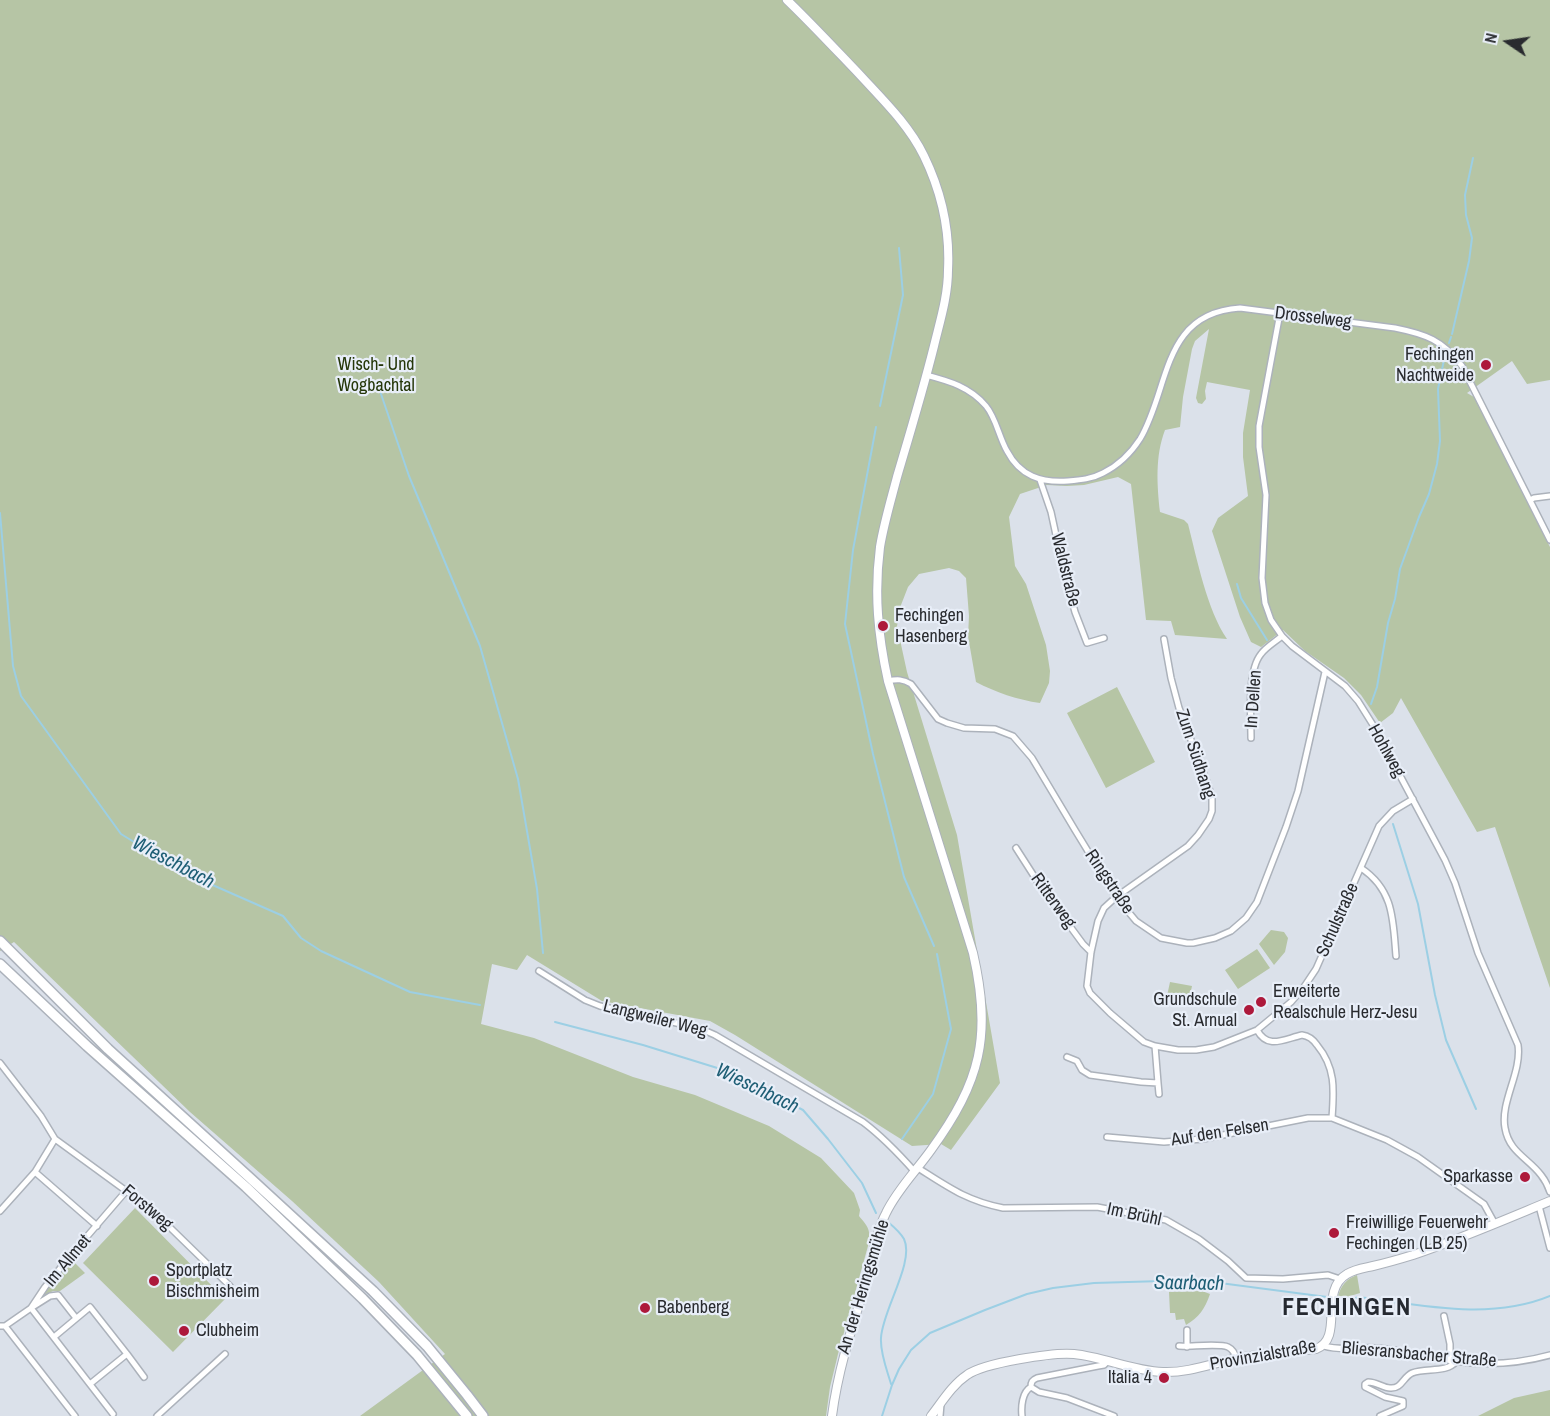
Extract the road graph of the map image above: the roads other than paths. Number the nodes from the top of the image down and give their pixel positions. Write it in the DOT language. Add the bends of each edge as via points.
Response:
graph roads {
  1 [pos="787,0"];
  2 [pos="1280,313"];
  3 [pos="926,375"];
  4 [pos="1040,480"];
  5 [pos="1550,496"];
  6 [pos="1530,500"];
  7 [pos="1550,540"];
  8 [pos="1282,636"];
  9 [pos="1104,639"];
  10 [pos="1164,639"];
  11 [pos="1326,672"];
  12 [pos="888,681"];
  13 [pos="1251,738"];
  14 [pos="1413,799"];
  15 [pos="1016,848"];
  16 [pos="1361,868"];
  17 [pos="1116,897"];
  18 [pos="0,941"];
  19 [pos="1091,952"];
  20 [pos="1396,956"];
  21 [pos="0,964"];
  22 [pos="539,971"];
  23 [pos="1257,1030"];
  24 [pos="1155,1046"];
  25 [pos="1067,1057"];
  26 [pos="0,1063"];
  27 [pos="1158,1083"];
  28 [pos="1159,1094"];
  29 [pos="1332,1118"];
  30 [pos="1107,1137"];
  31 [pos="55,1139"];
  32 [pos="917,1170"];
  33 [pos="34,1172"];
  34 [pos="127,1190"];
  35 [pos="1550,1192"];
  36 [pos="1550,1201"];
  37 [pos="1539,1206"];
  38 [pos="0,1211"];
  39 [pos="1495,1224"];
  40 [pos="97,1226"];
  41 [pos="1550,1248"];
  42 [pos="1340,1279"];
  43 [pos="231,1286"];
  44 [pos="31,1308"];
  45 [pos="1444,1316"];
  46 [pos="76,1318"];
  47 [pos="2,1326"];
  48 [pos="1187,1330"];
  49 [pos="54,1337"];
  50 [pos="1324,1346"];
  51 [pos="1179,1347"];
  52 [pos="1187,1347"];
  53 [pos="127,1354"];
  54 [pos="225,1354"];
  55 [pos="1550,1355"];
  56 [pos="1236,1358"];
  57 [pos="1108,1361"];
  58 [pos="1454,1361"];
  59 [pos="144,1377"];
  60 [pos="90,1384"];
  61 [pos="1031,1387"];
  62 [pos="942,1402"];
  63 [pos="113,1414"];
  64 [pos="75,1416"];
  65 [pos="157,1416"];
  66 [pos="467,1416"];
  67 [pos="483,1416"];
  68 [pos="832,1416"];
  69 [pos="931,1416"];
  70 [pos="940,1416"];
  71 [pos="1022,1416"];
  72 [pos="1114,1416"];
  73 [pos="1380,1416"];
  1 -- 3 [label="main road, An der Heringsmühle" via="908,129 934,180 942,205 948,270 946,298"];
  2 -- 4 [label="street, Drosselweg" via="1228,309 1198,323 1172,354 1150,417 1129,453 1092,478"];
  2 -- 6 [label="street, Drosselweg" via="1395,328 1432,338 1442,345 1462,366"];
  2 -- 8 [label="street, Hohlweg" via="1258,447 1267,509 1262,578 1265,603"];
  3 -- 4 [label="street" via="956,383 978,398 988,408 1013,460 1026,474"];
  3 -- 12 [label="main road, An der Heringsmühle" via="880,545 877,611"];
  4 -- 9 [label="street, Waldstraße" via="1087,643"];
  5 -- 6 [label="street"];
  6 -- 7 [label="street, Drosselweg"];
  8 -- 11 [label="street, Hohlweg"];
  8 -- 13 [label="street, In Dellen" via="1260,655 1255,665"];
  10 -- 17 [label="street, Zum Südhang" via="1179,708 1208,785 1212,811 1204,828 1188,846"];
  11 -- 14 [label="street, Hohlweg" via="1358,701"];
  11 -- 17 [label="street, Ringstraße" via="1296,800 1257,902 1246,918 1215,938 1187,943 1161,938 1136,921"];
  12 -- 17 [label="street, Ringstraße" via="905,680 911,684 938,718 947,723 995,729 1013,736 1032,758"];
  12 -- 32 [label="main road, An der Heringsmühle" via="973,953 982,1010 981,1048 971,1082"];
  14 -- 16 [label="street, Schulstraße" via="1379,826"];
  14 -- 35 [label="street, Hohlweg" via="1455,883 1478,953 1518,1045 1505,1129 1512,1146 1541,1174"];
  15 -- 19 [label="street, Ritterweg"];
  16 -- 20 [label="street" via="1385,892"];
  16 -- 23 [label="street, Schulstraße" via="1316,969 1291,1002"];
  17 -- 19 [label="street, Schulstraße" via="1098,921"];
  18 -- 67 [label="highway" via="108,1049 373,1291 427,1346"];
  19 -- 24 [label="street, Schulstraße" via="1087,986 1090,993 1134,1034"];
  21 -- 66 [label="highway" via="246,1186 363,1299 417,1355"];
  22 -- 32 [label="street, Langweiler Weg" via="600,1006 715,1035 863,1122"];
  23 -- 24 [label="street, Schulstraße" via="1196,1050"];
  23 -- 29 [label="street" via="1267,1041 1302,1035 1313,1040 1332,1074"];
  24 -- 27 [label="street"];
  25 -- 27 [label="street" via="1077,1061 1090,1075"];
  26 -- 31 [label="street"];
  27 -- 28 [label="street"];
  29 -- 30 [label="street, Auf den Felsen" via="1308,1118 1203,1139 1164,1142"];
  29 -- 39 [label="street" via="1418,1156 1484,1203"];
  31 -- 33 [label="street"];
  31 -- 34 [label="street, Forstweg"];
  32 -- 42 [label="street, Im Brühl" via="964,1197 990,1206 1096,1207 1166,1220 1199,1239 1246,1278 1328,1275"];
  32 -- 68 [label="main road, An der Heringsmühle" via="879,1227 840,1366"];
  33 -- 38 [label="street"];
  33 -- 40 [label="street"];
  34 -- 40 [label="street, Im Allmet"];
  34 -- 43 [label="street, Forstweg" via="159,1215"];
  36 -- 37 [label="main road"];
  37 -- 39 [label="main road"];
  37 -- 41 [label="street"];
  39 -- 42 [label="main road" via="1416,1254 1355,1269"];
  40 -- 44 [label="street, Im Allmet"];
  42 -- 50 [label="main road, Provinzialstraße" via="1333,1293 1330,1331"];
  44 -- 46 [label="street" via="58,1295"];
  44 -- 47 [label="street, Im Allmet"];
  44 -- 49 [label="street"];
  45 -- 58 [label="street"];
  46 -- 49 [label="street"];
  46 -- 53 [label="street" via="90,1307"];
  47 -- 64 [label="street"];
  48 -- 52 [label="street"];
  49 -- 60 [label="street"];
  50 -- 56 [label="main road, Provinzialstraße"];
  50 -- 58 [label="street, Bliesransbacher Straße" via="1374,1348"];
  51 -- 52 [label="street"];
  52 -- 56 [label="street" via="1220,1345 1228,1347"];
  53 -- 59 [label="street"];
  53 -- 60 [label="street"];
  54 -- 65 [label="street"];
  55 -- 58 [label="street, Bliesransbacher Straße" via="1489,1364"];
  56 -- 57 [label="main road, Provinzialstraße" via="1163,1372"];
  57 -- 61 [label="street" via="1037,1378"];
  57 -- 62 [label="main road, Provinzialstraße" via="1073,1353 988,1365 966,1375"];
  58 -- 73 [label="street" via="1448,1368 1412,1373 1398,1387 1365,1384 1365,1388 1385,1398 1403,1401 1403,1406"];
  60 -- 63 [label="street"];
  61 -- 71 [label="street" via="1025,1392"];
  61 -- 72 [label="street"];
  62 -- 69 [label="main road, Provinzialstraße"];
  62 -- 70 [label="street"];
}
